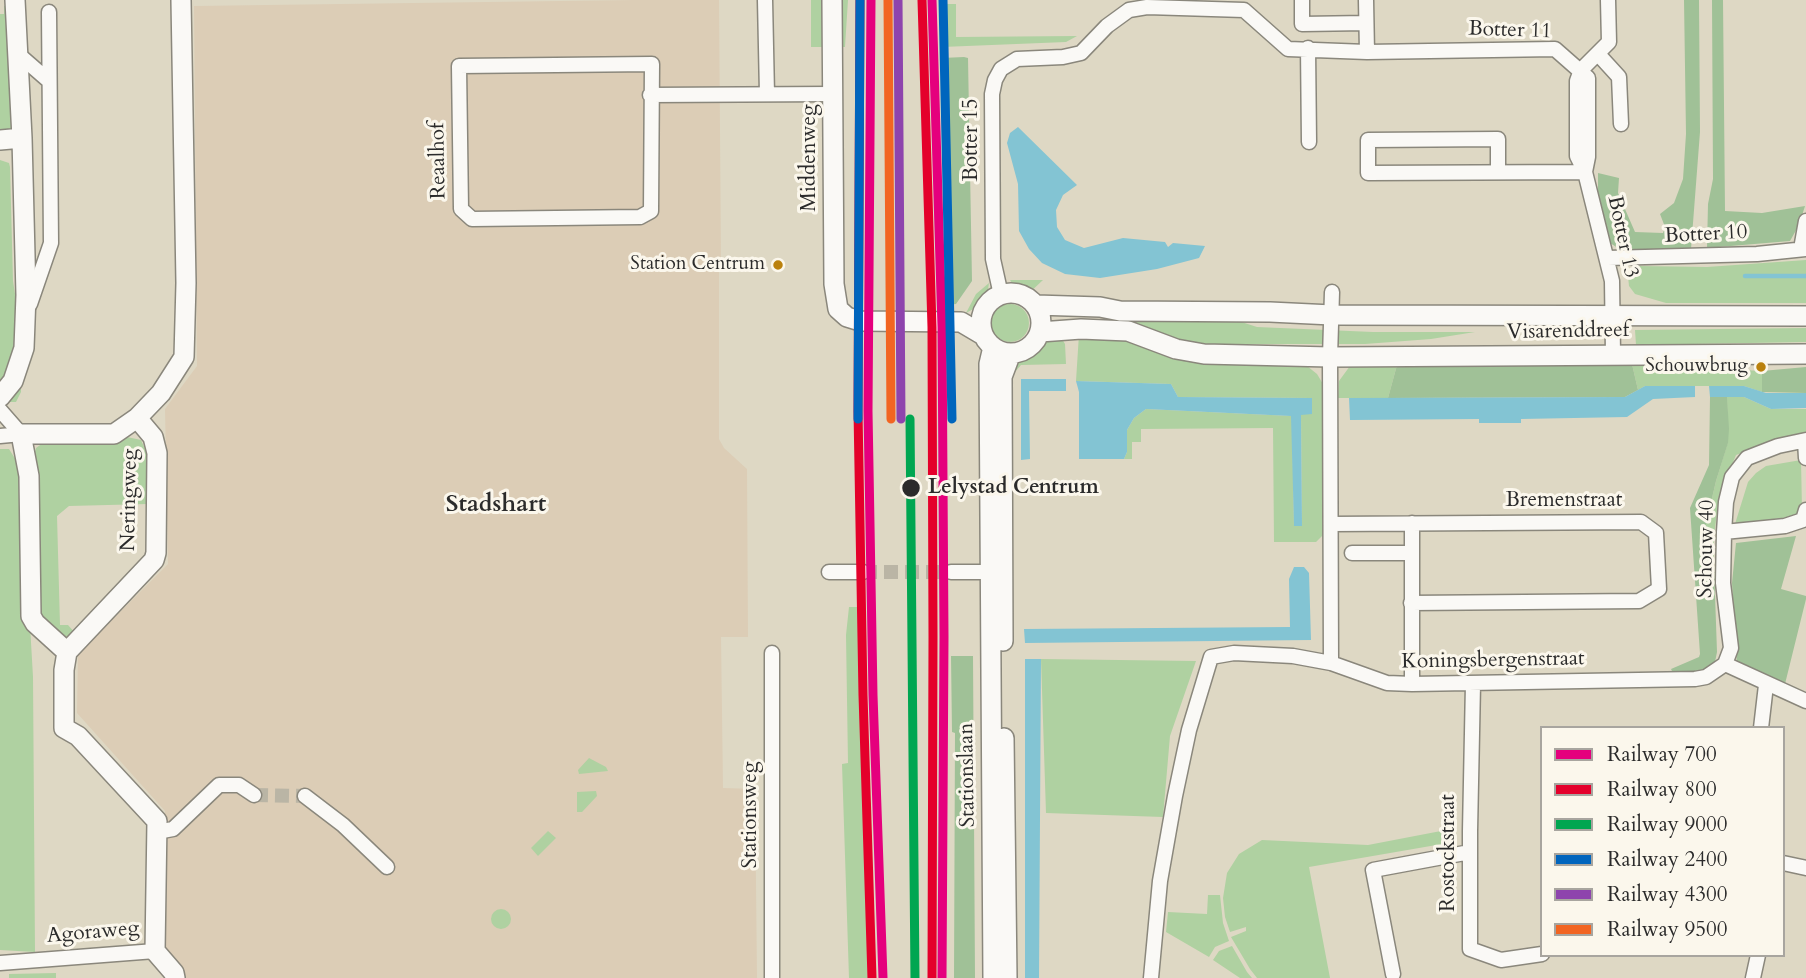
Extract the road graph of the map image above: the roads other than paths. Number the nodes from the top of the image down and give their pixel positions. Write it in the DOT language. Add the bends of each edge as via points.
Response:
graph roads {
  1 [pos="181,0"];
  2 [pos="765,0"];
  3 [pos="832,0"];
  4 [pos="1302,0"];
  5 [pos="1366,0"];
  6 [pos="1608,0"];
  7 [pos="15,3"];
  8 [pos="1189,8"];
  9 [pos="49,12"];
  10 [pos="1366,23"];
  11 [pos="1308,48"];
  12 [pos="1367,52"];
  13 [pos="18,54"];
  14 [pos="1598,54"];
  15 [pos="1581,71"];
  16 [pos="50,81"];
  17 [pos="767,94"];
  18 [pos="833,94"];
  19 [pos="650,95"];
  20 [pos="1621,124"];
  21 [pos="22,138"];
  22 [pos="0,140"];
  23 [pos="1309,142"];
  24 [pos="1498,172"];
  25 [pos="1585,172"];
  26 [pos="1806,221"];
  27 [pos="1804,249"];
  28 [pos="1608,258"];
  29 [pos="1332,292"];
  30 [pos="1001,295"];
  31 [pos="1035,305"];
  32 [pos="983,313"];
  33 [pos="1332,315"];
  34 [pos="1613,316"];
  35 [pos="1806,316"];
  36 [pos="25,318"];
  37 [pos="961,322"];
  38 [pos="1040,332"];
  39 [pos="996,345"];
  40 [pos="1613,354"];
  41 [pos="1806,354"];
  42 [pos="1329,357"];
  43 [pos="0,397"];
  44 [pos="0,410"];
  45 [pos="137,418"];
  46 [pos="21,434"];
  47 [pos="0,436"];
  48 [pos="1806,440"];
  49 [pos="1806,458"];
  50 [pos="1806,510"];
  51 [pos="1412,523"];
  52 [pos="1332,524"];
  53 [pos="1724,532"];
  54 [pos="1412,553"];
  55 [pos="1352,554"];
  56 [pos="829,572"];
  57 [pos="863,572"];
  58 [pos="951,572"];
  59 [pos="997,572"];
  60 [pos="1411,603"];
  61 [pos="67,652"];
  62 [pos="772,653"];
  63 [pos="1331,663"];
  64 [pos="1725,664"];
  65 [pos="1412,684"];
  66 [pos="1473,684"];
  67 [pos="1766,684"];
  68 [pos="1806,701"];
  69 [pos="1761,726"];
  70 [pos="254,795"];
  71 [pos="305,796"];
  72 [pos="157,832"];
  73 [pos="1470,852"];
  74 [pos="1785,863"];
  75 [pos="387,867"];
  76 [pos="1806,868"];
  77 [pos="155,951"];
  78 [pos="1540,954"];
  79 [pos="1758,957"];
  80 [pos="0,963"];
  81 [pos="1393,974"];
  82 [pos="175,978"];
  83 [pos="772,978"];
  84 [pos="993,978"];
  85 [pos="1007,978"];
  86 [pos="1151,978"];
  87 [pos="1753,978"];
  1 -- 45 [label="main road, Neringweg" via="184,357"];
  2 -- 17 [label="street"];
  3 -- 18 [label="main road, Middenweg"];
  4 -- 10 [label="street" via="1302,24"];
  5 -- 10 [label="street"];
  6 -- 14 [label="street" via="1609,42"];
  7 -- 13 [label="main road"];
  8 -- 11 [label="street, Botter 11" via="1244,10 1288,49"];
  8 -- 30 [label="street, Botter 15" via="1129,10 1081,53 1017,59 997,75 992,94 993,259"];
  9 -- 16 [label="street"];
  10 -- 12 [label="street"];
  11 -- 12 [label="street, Botter 11"];
  11 -- 23 [label="street"];
  12 -- 15 [label="street, Botter 11" via="1555,50"];
  13 -- 16 [label="street"];
  13 -- 21 [label="main road"];
  14 -- 15 [label="street"];
  14 -- 20 [label="street" via="1619,77"];
  15 -- 25 [label="street, Botter 13" via="1588,78"];
  16 -- 36 [label="street" via="51,243"];
  17 -- 18 [label="street"];
  17 -- 19 [label="street"];
  18 -- 37 [label="main road, Middenweg" via="838,309 860,321"];
  19 -- 19 [label="street, Reaalhof" via="652,64 459,66 461,209 472,219 640,217 651,211"];
  21 -- 22 [label="main road"];
  21 -- 36 [label="main road"];
  24 -- 24 [label="street" via="1498,139 1368,140 1368,173"];
  24 -- 25 [label="street"];
  25 -- 28 [label="street, Botter 13"];
  26 -- 27 [label="street"];
  27 -- 28 [label="street, Botter 10"];
  28 -- 34 [label="street, Botter 13"];
  29 -- 33 [label="street"];
  30 -- 31 [label="main road" via="1020,294"];
  30 -- 32 [label="main road" via="989,302"];
  31 -- 33 [label="main road, Visarenddreef" via="1120,312"];
  31 -- 38 [label="main road"];
  32 -- 37 [label="main road"];
  32 -- 39 [label="main road" via="981,321"];
  33 -- 34 [label="main road, Visarenddreef"];
  33 -- 42 [label="street"];
  34 -- 35 [label="main road, Visarenddreef"];
  34 -- 40 [label="street, Botter 13"];
  36 -- 43 [label="main road" via="24,348 13,381"];
  37 -- 39 [label="main road"];
  38 -- 39 [label="main road" via="1029,348"];
  38 -- 42 [label="main road, Visarenddreef" via="1128,331 1204,354"];
  39 -- 59 [label="main road" via="989,364"];
  40 -- 41 [label="main road, Visarenddreef"];
  40 -- 42 [label="main road, Visarenddreef"];
  42 -- 52 [label="street"];
  44 -- 46 [label="street"];
  45 -- 46 [label="main road" via="114,434"];
  45 -- 61 [label="main road, Neringweg" via="153,437 157,453 154,560"];
  46 -- 47 [label="street"];
  46 -- 61 [label="main road" via="29,476 31,616"];
  48 -- 49 [label="street"];
  48 -- 53 [label="street, Schouw 40" via="1747,458 1732,477"];
  50 -- 53 [label="street" via="1803,520 1785,526"];
  51 -- 52 [label="street, Bremenstraat"];
  51 -- 54 [label="street"];
  51 -- 60 [label="street, Bremenstraat" via="1641,522 1656,533 1659,589 1639,601"];
  52 -- 63 [label="street"];
  53 -- 64 [label="street, Schouw 40" via="1723,583 1731,648"];
  54 -- 55 [label="street"];
  54 -- 60 [label="street"];
  56 -- 57 [label="street"];
  58 -- 59 [label="street"];
  59 -- 84 [label="main road, Stationslaan"];
  59 -- 85 [label="main road, Stationslaan"];
  60 -- 65 [label="street"];
  61 -- 72 [label="main road" via="64,728 78,736 158,821"];
  62 -- 83 [label="street, Stationsweg"];
  63 -- 65 [label="street, Koningsbergenstraat" via="1387,683"];
  63 -- 86 [label="street, Koningsbergenstraat" via="1234,653 1211,657 1175,796 1160,881"];
  64 -- 66 [label="street, Koningsbergenstraat" via="1695,679"];
  64 -- 67 [label="street"];
  65 -- 66 [label="street, Koningsbergenstraat"];
  66 -- 73 [label="street, Rostockstraat"];
  67 -- 68 [label="street"];
  67 -- 69 [label="street"];
  70 -- 72 [label="street" via="239,785 219,785 173,829"];
  71 -- 75 [label="street"];
  72 -- 77 [label="main road"];
  73 -- 78 [label="street, Rostockstraat" via="1470,949 1501,960"];
  73 -- 81 [label="street" via="1373,870"];
  74 -- 76 [label="street"];
  77 -- 80 [label="street, Agoraweg"];
  77 -- 82 [label="main road, Agoraweg"];
  79 -- 87 [label="street"];
}
